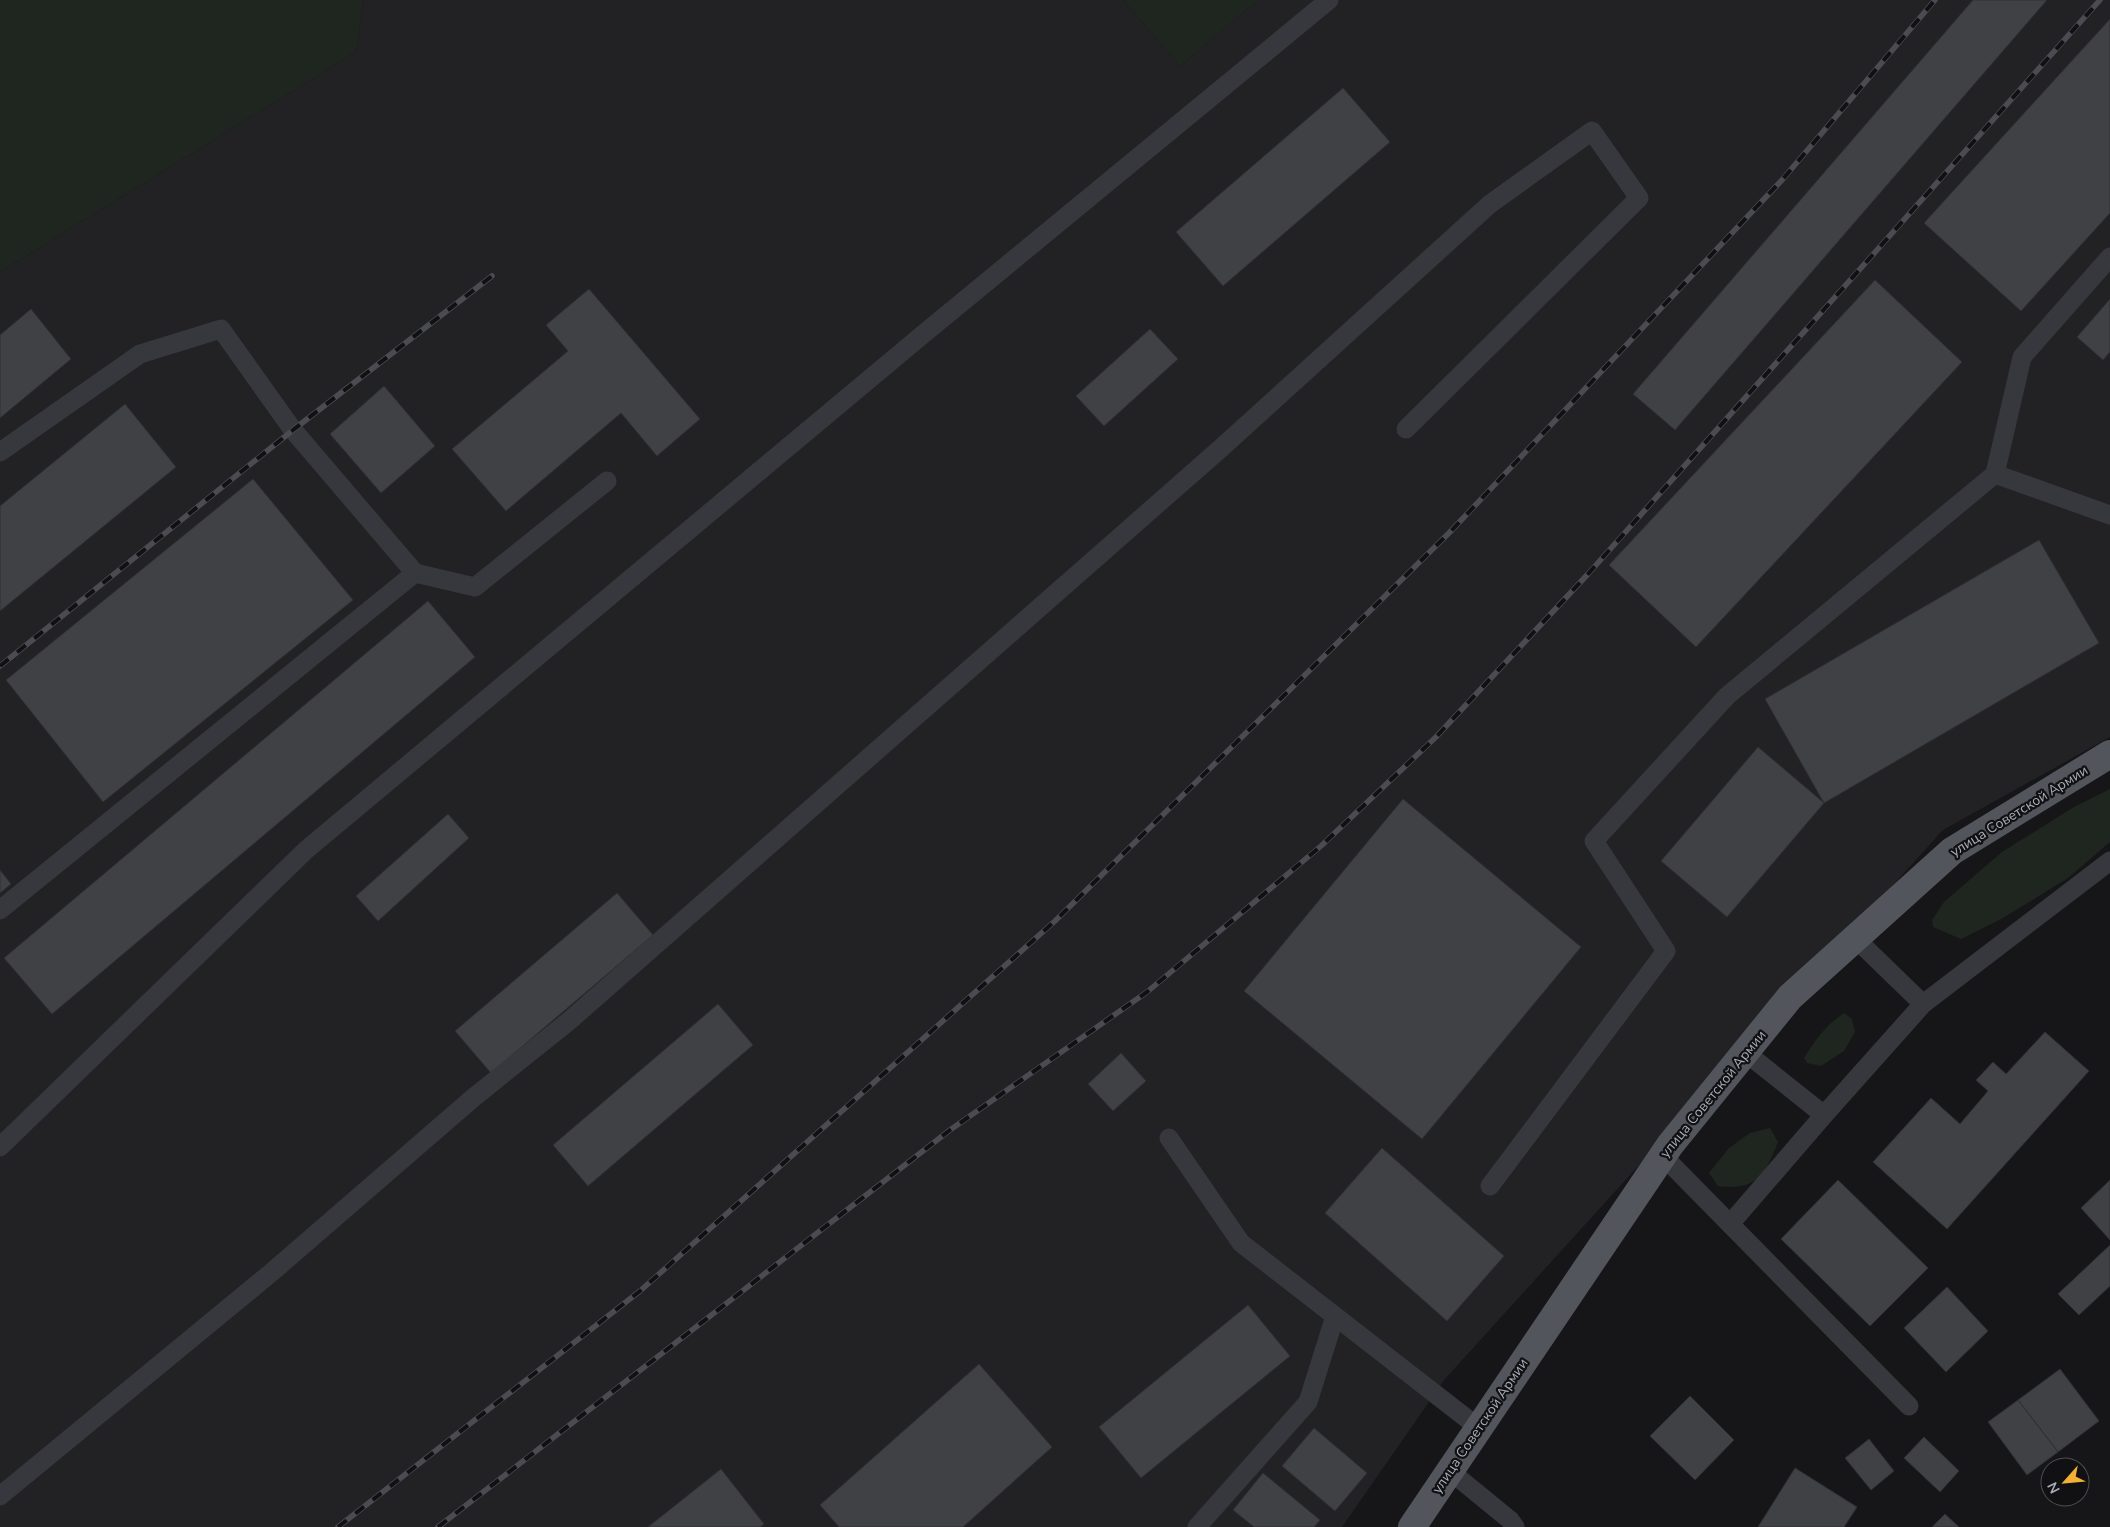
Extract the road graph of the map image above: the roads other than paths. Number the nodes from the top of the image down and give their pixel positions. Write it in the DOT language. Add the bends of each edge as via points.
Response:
graph roads {
  1 [pos="1329,0"];
  2 [pos="2110,256"];
  3 [pos="1406,429"];
  4 [pos="0,452"];
  5 [pos="1995,474"];
  6 [pos="607,481"];
  7 [pos="2110,514"];
  8 [pos="415,573"];
  9 [pos="2110,754"];
  10 [pos="2110,861"];
  11 [pos="0,910"];
  12 [pos="1856,939"];
  13 [pos="1923,1004"];
  14 [pos="1746,1052"];
  15 [pos="1824,1114"];
  16 [pos="1169,1138"];
  17 [pos="0,1147"];
  18 [pos="1663,1156"];
  19 [pos="1490,1186"];
  20 [pos="1730,1224"];
  21 [pos="1335,1316"];
  22 [pos="1909,1406"];
  23 [pos="1479,1428"];
  24 [pos="1450,1471"];
  25 [pos="0,1496"];
  26 [pos="1197,1527"];
  27 [pos="1412,1527"];
  28 [pos="1515,1527"];
  1 -- 17 [label="lane" via="306,850"];
  2 -- 5 [label="lane" via="2022,357"];
  3 -- 25 [label="lane" via="1639,198 1592,131 1490,204 1220,450 576,1015"];
  4 -- 8 [label="lane" via="140,354 221,329 293,430"];
  5 -- 7 [label="lane"];
  5 -- 19 [label="lane" via="1727,696 1594,841 1666,951"];
  6 -- 8 [label="lane" via="475,587"];
  8 -- 11 [label="lane"];
  9 -- 12 [label="main road, улица Советской Армии" via="1952,852"];
  10 -- 13 [label="lane"];
  12 -- 13 [label="lane"];
  12 -- 14 [label="main road, улица Советской Армии" via="1790,997"];
  13 -- 15 [label="lane"];
  14 -- 15 [label="lane"];
  14 -- 18 [label="main road, улица Советской Армии"];
  15 -- 20 [label="lane"];
  16 -- 21 [label="lane" via="1241,1243"];
  18 -- 20 [label="lane"];
  18 -- 23 [label="main road, улица Советской Армии"];
  20 -- 22 [label="lane"];
  21 -- 23 [label="lane"];
  21 -- 26 [label="lane" via="1308,1402"];
  23 -- 24 [label="main road, улица Советской Армии"];
  24 -- 27 [label="main road, улица Советской Армии"];
  24 -- 28 [label="lane"];
}
